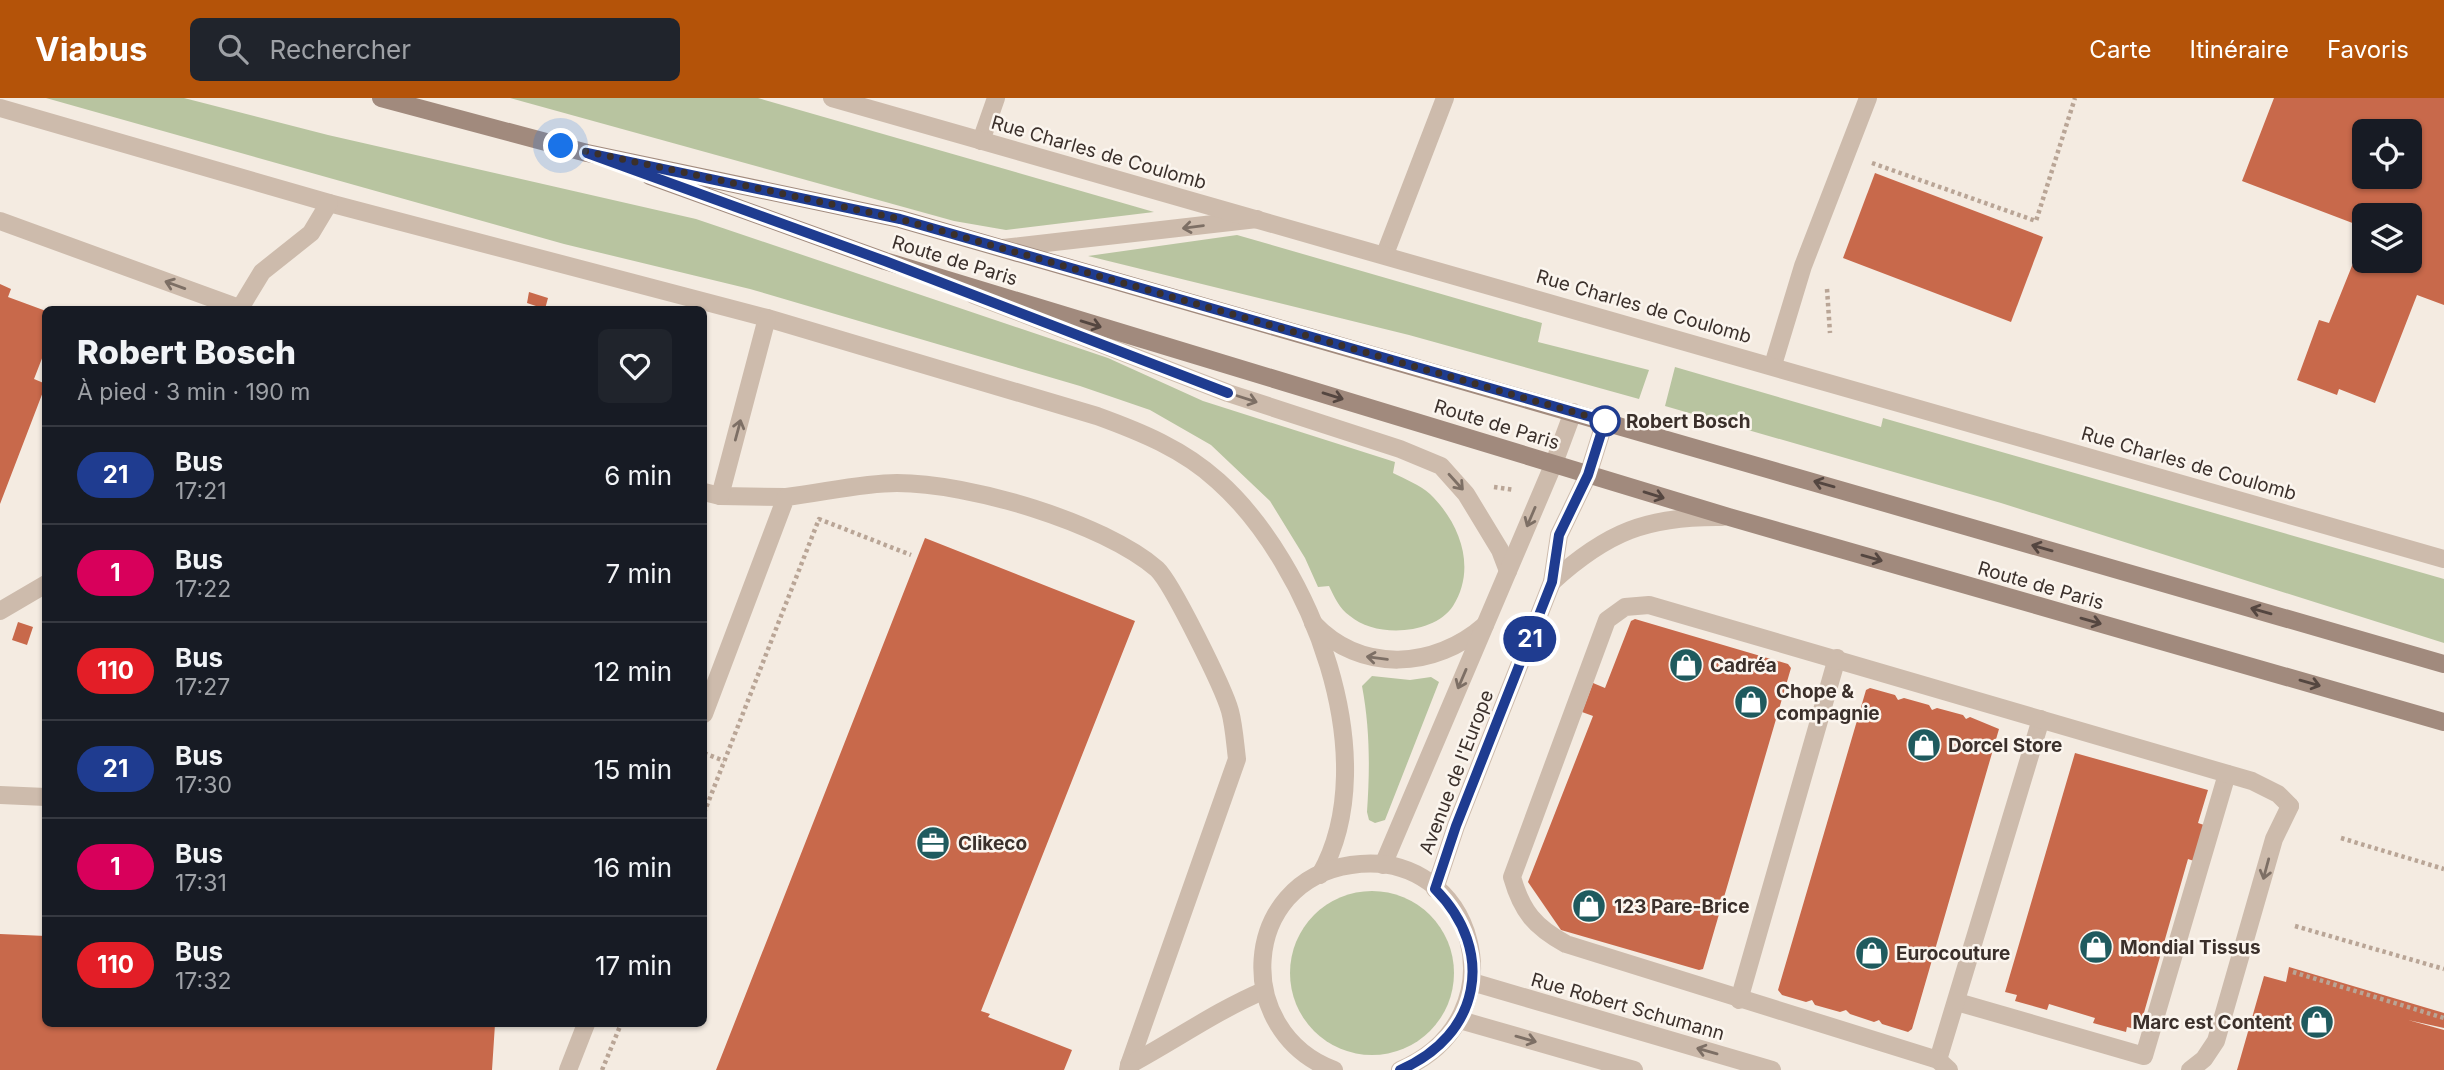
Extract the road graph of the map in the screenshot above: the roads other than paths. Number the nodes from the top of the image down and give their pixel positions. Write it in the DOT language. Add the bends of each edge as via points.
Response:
graph roads {
  1 [pos="381,98"];
  2 [pos="832,98"];
  3 [pos="996,98"];
  4 [pos="1445,98"];
  5 [pos="1868,98"];
  6 [pos="0,108"];
  7 [pos="981,141"];
  8 [pos="587,153"];
  9 [pos="329,203"];
  10 [pos="1261,219"];
  11 [pos="0,221"];
  12 [pos="1000,249"];
  13 [pos="1385,254"];
  14 [pos="885,261"];
  15 [pos="231,306"];
  16 [pos="241,306"];
  17 [pos="694,306"];
  18 [pos="707,309"];
  19 [pos="767,318"];
  20 [pos="1773,365"];
  21 [pos="1573,412"];
  22 [pos="1605,421"];
  23 [pos="1554,463"];
  24 [pos="1588,475"];
  25 [pos="712,494"];
  26 [pos="786,498"];
  27 [pos="1729,517"];
  28 [pos="2444,559"];
  29 [pos="1508,571"];
  30 [pos="1552,582"];
  31 [pos="42,586"];
  32 [pos="2,609"];
  33 [pos="1309,618"];
  34 [pos="1485,625"];
  35 [pos="1837,659"];
  36 [pos="2444,664"];
  37 [pos="707,706"];
  38 [pos="2040,719"];
  39 [pos="2444,722"];
  40 [pos="2227,774"];
  41 [pos="0,795"];
  42 [pos="42,797"];
  43 [pos="1384,865"];
  44 [pos="1320,875"];
  45 [pos="1435,889"];
  46 [pos="1472,982"];
  47 [pos="1264,991"];
  48 [pos="1739,1000"];
  49 [pos="1957,1002"];
  50 [pos="1460,1020"];
  51 [pos="585,1027"];
  52 [pos="1943,1065"];
  53 [pos="1128,1068"];
  54 [pos="568,1070"];
  55 [pos="1333,1070"];
  56 [pos="1399,1070"];
  57 [pos="1634,1070"];
  58 [pos="1772,1070"];
  59 [pos="2190,1070"];
  1 -- 8 [label="main road, Route de Paris"];
  2 -- 7 [label="street, Rue Charles de Coulomb"];
  3 -- 7 [label="street"];
  4 -- 13 [label="street"];
  5 -- 20 [label="street" via="1803,266"];
  6 -- 9 [label="street"];
  7 -- 10 [label="street, Rue Charles de Coulomb"];
  8 -- 12 [label="main road, Route de Paris" via="900,219"];
  8 -- 14 [label="main road, Route de Paris"];
  9 -- 16 [label="street" via="311,233 262,272"];
  9 -- 17 [label="street"];
  10 -- 12 [label="street, one-way"];
  10 -- 13 [label="street, Rue Charles de Coulomb"];
  15 -- 11 [label="street, one-way"];
  12 -- 21 [label="main road, Route de Paris"];
  13 -- 20 [label="street, Rue Charles de Coulomb"];
  14 -- 23 [label="main road, Route de Paris, one-way"];
  14 -- 29 [label="street, one-way" via="1228,393 1441,466 1466,494"];
  18 -- 19 [label="street"];
  25 -- 19 [label="street, one-way"];
  19 -- 33 [label="street" via="1150,435 1185,455 1243,505 1272,547"];
  20 -- 28 [label="street, Rue Charles de Coulomb"];
  21 -- 22 [label="main road, Route de Paris"];
  21 -- 23 [label="street, Avenue de l'Europe"];
  22 -- 24 [label="street, Avenue de l'Europe"];
  36 -- 22 [label="main road, Route de Paris, one-way"];
  23 -- 24 [label="main road, Route de Paris"];
  23 -- 29 [label="street, Avenue de l'Europe, one-way"];
  24 -- 27 [label="main road, Route de Paris, one-way"];
  24 -- 30 [label="street, Avenue de l'Europe" via="1559,535"];
  25 -- 26 [label="street"];
  26 -- 37 [label="street"];
  26 -- 53 [label="street" via="896,482 971,490 1051,516 1134,553 1159,571 1177,598 1229,710 1237,759"];
  27 -- 30 [label="street" via="1658,520 1626,529 1579,558"];
  27 -- 39 [label="main road, Route de Paris, one-way"];
  29 -- 34 [label="street, Avenue de l'Europe"];
  30 -- 45 [label="street, Avenue de l'Europe"];
  31 -- 32 [label="street"];
  34 -- 33 [label="street, one-way" via="1447,651 1393,660 1369,659 1352,651"];
  33 -- 44 [label="street" via="1331,674 1346,756 1338,832"];
  34 -- 43 [label="street, Avenue de l'Europe, one-way"];
  35 -- 38 [label="street"];
  35 -- 48 [label="street"];
  35 -- 48 [label="street" via="1649,605 1625,607 1607,620 1512,877 1518,900 1541,930 1566,944"];
  38 -- 40 [label="street"];
  38 -- 49 [label="street"];
  40 -- 49 [label="street" via="2144,1056"];
  40 -- 59 [label="street, one-way" via="2278,794 2290,806 2274,839 2220,1030 2209,1052"];
  41 -- 42 [label="street"];
  43 -- 44 [label="street" via="1351,865"];
  43 -- 45 [label="street" via="1420,877"];
  44 -- 47 [label="street" via="1289,898 1268,932 1262,961"];
  45 -- 46 [label="street" via="1462,921 1471,951"];
  46 -- 50 [label="street"];
  58 -- 46 [label="street, Rue Robert Schumann, one-way"];
  47 -- 53 [label="street" via="1228,1006"];
  47 -- 55 [label="street" via="1270,1012 1288,1039 1312,1060"];
  48 -- 52 [label="street"];
  49 -- 52 [label="street"];
  50 -- 56 [label="street" via="1433,1052"];
  50 -- 57 [label="street, one-way"];
  51 -- 54 [label="street"];
}
